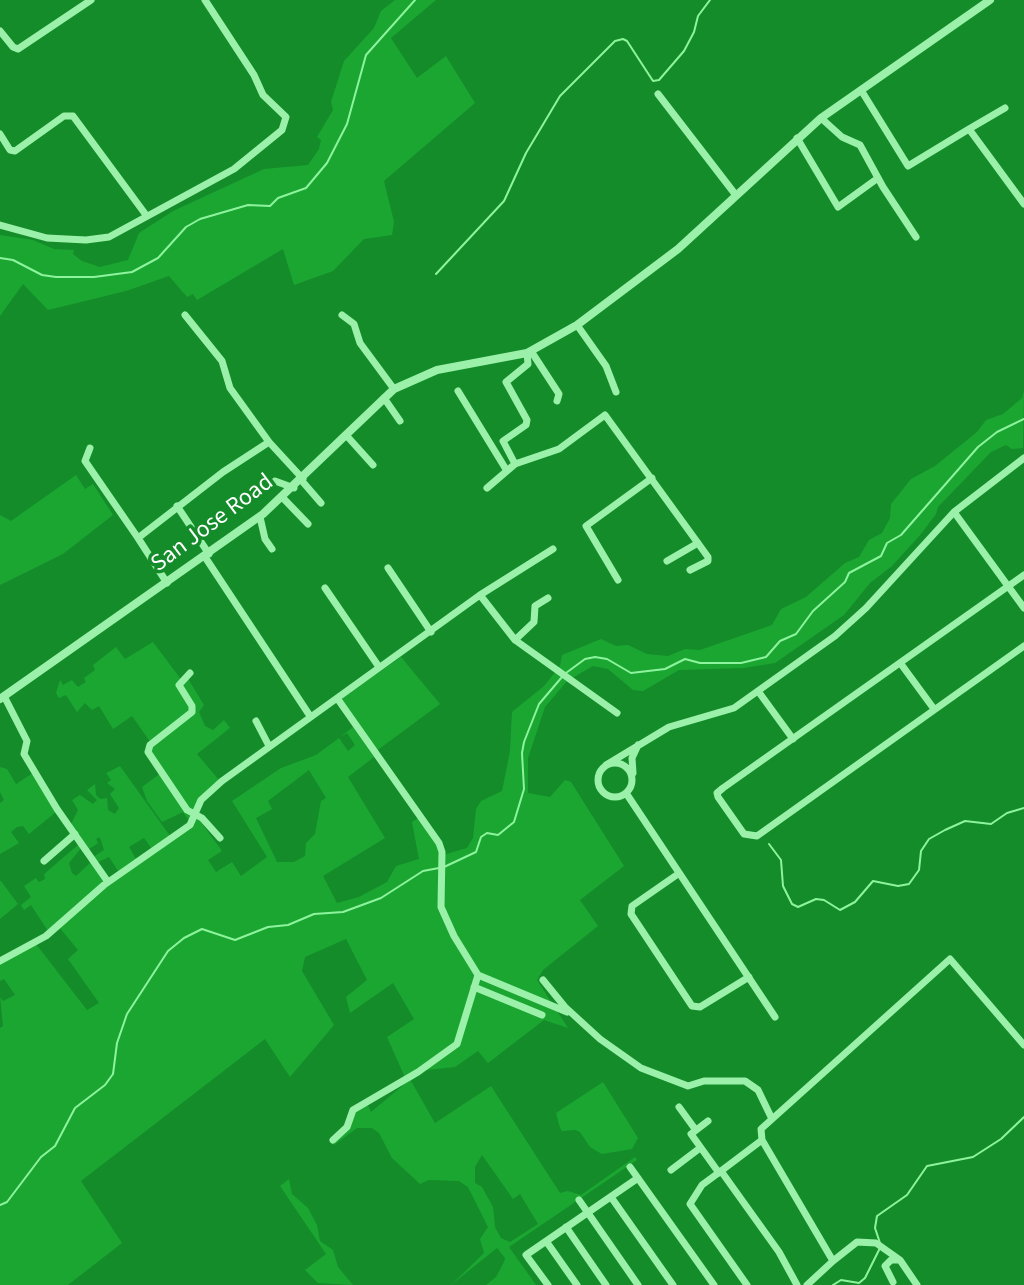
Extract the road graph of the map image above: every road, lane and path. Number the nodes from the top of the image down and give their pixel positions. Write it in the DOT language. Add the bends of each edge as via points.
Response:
graph roads {
  1 [pos="91,0"];
  2 [pos="205,0"];
  3 [pos="990,0"];
  4 [pos="0,31"];
  5 [pos="861,90"];
  6 [pos="658,94"];
  7 [pos="1005,108"];
  8 [pos="821,118"];
  9 [pos="970,129"];
  10 [pos="0,134"];
  11 [pos="797,138"];
  12 [pos="878,178"];
  13 [pos="735,194"];
  14 [pos="1024,204"];
  15 [pos="146,215"];
  16 [pos="0,225"];
  17 [pos="916,237"];
  18 [pos="185,315"];
  19 [pos="342,315"];
  20 [pos="577,325"];
  21 [pos="529,352"];
  22 [pos="394,389"];
  23 [pos="458,391"];
  24 [pos="616,392"];
  25 [pos="384,398"];
  26 [pos="557,401"];
  27 [pos="400,421"];
  28 [pos="346,435"];
  29 [pos="269,442"];
  30 [pos="90,448"];
  31 [pos="1024,458"];
  32 [pos="515,464"];
  33 [pos="373,465"];
  34 [pos="507,471"];
  35 [pos="652,478"];
  36 [pos="302,480"];
  37 [pos="275,481"];
  38 [pos="294,488"];
  39 [pos="487,488"];
  40 [pos="282,497"];
  41 [pos="321,503"];
  42 [pos="177,506"];
  43 [pos="954,512"];
  44 [pos="260,517"];
  45 [pos="309,523"];
  46 [pos="138,538"];
  47 [pos="698,543"];
  48 [pos="553,549"];
  49 [pos="272,550"];
  50 [pos="207,556"];
  51 [pos="667,561"];
  52 [pos="388,568"];
  53 [pos="690,570"];
  54 [pos="1024,575"];
  55 [pos="618,580"];
  56 [pos="167,583"];
  57 [pos="1007,586"];
  58 [pos="325,588"];
  59 [pos="480,595"];
  60 [pos="548,598"];
  61 [pos="1024,608"];
  62 [pos="431,632"];
  63 [pos="515,640"];
  64 [pos="1024,646"];
  65 [pos="901,664"];
  66 [pos="379,667"];
  67 [pos="190,673"];
  68 [pos="758,691"];
  69 [pos="2,698"];
  70 [pos="337,698"];
  71 [pos="934,709"];
  72 [pos="617,713"];
  73 [pos="310,716"];
  74 [pos="256,721"];
  75 [pos="793,739"];
  76 [pos="639,744"];
  77 [pos="269,746"];
  78 [pos="606,765"];
  79 [pos="632,776"];
  80 [pos="626,793"];
  81 [pos="718,793"];
  82 [pos="707,794"];
  83 [pos="196,814"];
  84 [pos="75,834"];
  85 [pos="220,838"];
  86 [pos="44,861"];
  87 [pos="678,874"];
  88 [pos="108,882"];
  89 [pos="0,961"];
  90 [pos="478,975"];
  91 [pos="749,977"];
  92 [pos="543,980"];
  93 [pos="474,987"];
  94 [pos="571,1013"];
  95 [pos="542,1015"];
  96 [pos="775,1017"];
  97 [pos="1024,1045"];
  98 [pos="679,1107"];
  99 [pos="772,1119"];
  100 [pos="708,1121"];
  101 [pos="695,1129"];
  102 [pos="333,1140"];
  103 [pos="762,1140"];
  104 [pos="700,1148"];
  105 [pos="631,1167"];
  106 [pos="671,1170"];
  107 [pos="720,1172"];
  108 [pos="638,1178"];
  109 [pos="611,1197"];
  110 [pos="579,1200"];
  111 [pos="588,1212"];
  112 [pos="566,1227"];
  113 [pos="546,1241"];
  114 [pos="900,1260"];
  115 [pos="832,1261"];
  116 [pos="893,1282"];
  117 [pos="548,1285"];
  118 [pos="577,1285"];
  119 [pos="606,1285"];
  120 [pos="638,1285"];
  121 [pos="673,1285"];
  122 [pos="714,1285"];
  123 [pos="747,1285"];
  124 [pos="797,1285"];
  125 [pos="807,1285"];
  126 [pos="917,1285"];
  1 -- 4 [label="street" via="18,49"];
  2 -- 15 [label="street" via="263,95 286,117 286,124 234,169"];
  3 -- 5 [label="street, San Jose Road"];
  5 -- 8 [label="street, San Jose Road"];
  5 -- 9 [label="street" via="908,166"];
  6 -- 13 [label="street"];
  7 -- 9 [label="street"];
  8 -- 11 [label="street, San Jose Road"];
  8 -- 12 [label="street" via="842,137 860,145"];
  9 -- 14 [label="street"];
  10 -- 15 [label="street" via="15,151 64,116 73,116"];
  11 -- 12 [label="street" via="838,207"];
  11 -- 13 [label="street, San Jose Road"];
  12 -- 17 [label="street"];
  13 -- 20 [label="street, San Jose Road" via="678,249"];
  15 -- 16 [label="street" via="97,240 47,238"];
  18 -- 29 [label="street" via="222,361 230,388"];
  19 -- 22 [label="street" via="354,324 360,344"];
  20 -- 21 [label="street, San Jose Road"];
  20 -- 24 [label="street" via="606,366"];
  21 -- 22 [label="street, San Jose Road" via="437,370"];
  21 -- 26 [label="street" via="559,394"];
  21 -- 32 [label="street" via="529,363 506,382 528,423 503,441"];
  22 -- 25 [label="street, San Jose Road"];
  23 -- 34 [label="street"];
  25 -- 27 [label="street"];
  25 -- 28 [label="street, San Jose Road"];
  28 -- 33 [label="street"];
  28 -- 36 [label="street, San Jose Road"];
  29 -- 36 [label="street"];
  29 -- 42 [label="street"];
  30 -- 46 [label="street" via="85,461"];
  31 -- 43 [label="street"];
  32 -- 34 [label="street"];
  32 -- 35 [label="street" via="559,449 605,415"];
  34 -- 39 [label="street"];
  35 -- 47 [label="street"];
  35 -- 55 [label="street" via="586,526"];
  36 -- 38 [label="street, San Jose Road"];
  36 -- 41 [label="street"];
  37 -- 38 [label="street"];
  38 -- 40 [label="street, San Jose Road"];
  40 -- 44 [label="street, San Jose Road"];
  40 -- 45 [label="street"];
  42 -- 46 [label="street"];
  42 -- 50 [label="street"];
  43 -- 57 [label="street"];
  43 -- 68 [label="street" via="866,608"];
  44 -- 49 [label="street"];
  44 -- 50 [label="street, San Jose Road"];
  46 -- 56 [label="street"];
  47 -- 51 [label="street"];
  47 -- 53 [label="street" via="709,559"];
  48 -- 59 [label="street"];
  50 -- 56 [label="street, San Jose Road"];
  50 -- 73 [label="street"];
  52 -- 62 [label="street"];
  54 -- 57 [label="street"];
  56 -- 69 [label="street, San Jose Road"];
  57 -- 61 [label="street"];
  57 -- 65 [label="street"];
  58 -- 66 [label="street"];
  59 -- 62 [label="street"];
  59 -- 63 [label="street"];
  60 -- 63 [label="street" via="534,606 531,627"];
  62 -- 66 [label="street"];
  63 -- 72 [label="street"];
  64 -- 71 [label="street"];
  65 -- 71 [label="street"];
  65 -- 75 [label="street"];
  66 -- 70 [label="street"];
  67 -- 83 [label="street" via="179,685 192,712 148,751 186,808"];
  68 -- 75 [label="street"];
  68 -- 76 [label="street" via="734,708 669,727"];
  69 -- 84 [label="street" via="27,741 24,754"];
  70 -- 73 [label="street"];
  70 -- 90 [label="street" via="439,843 441,907"];
  71 -- 81 [label="street" via="757,836 744,834"];
  73 -- 77 [label="street"];
  74 -- 77 [label="street"];
  75 -- 81 [label="street"];
  76 -- 78 [label="street"];
  76 -- 79 [label="street" via="632,758"];
  77 -- 83 [label="street" via="203,797"];
  78 -- 79 [label="street" via="623,764"];
  78 -- 80 [label="street" via="599,773 600,789 614,797"];
  79 -- 80 [label="street"];
  80 -- 87 [label="street"];
  81 -- 82 [label="street"];
  83 -- 85 [label="street"];
  83 -- 88 [label="street" via="188,826"];
  84 -- 86 [label="street"];
  84 -- 88 [label="street"];
  87 -- 91 [label="street"];
  87 -- 91 [label="street" via="632,906 631,914 692,1006 700,1007"];
  88 -- 89 [label="street" via="46,936"];
  90 -- 93 [label="street"];
  90 -- 94 [label="street"];
  91 -- 96 [label="street"];
  92 -- 94 [label="street"];
  93 -- 95 [label="street"];
  93 -- 102 [label="street" via="462,1032 451,1050 353,1110 347,1128"];
  94 -- 99 [label="street" via="641,1068 683,1084 725,1079 752,1084"];
  97 -- 99 [label="street" via="950,958"];
  98 -- 101 [label="street"];
  99 -- 103 [label="street" via="761,1129"];
  100 -- 101 [label="street"];
  101 -- 104 [label="street" via="691,1135"];
  103 -- 107 [label="street"];
  103 -- 115 [label="street"];
  104 -- 106 [label="street"];
  104 -- 107 [label="street"];
  105 -- 108 [label="street"];
  107 -- 123 [label="street" via="702,1185 690,1204"];
  107 -- 124 [label="street" via="779,1252"];
  108 -- 109 [label="street"];
  108 -- 122 [label="street"];
  109 -- 111 [label="street"];
  109 -- 121 [label="street"];
  110 -- 111 [label="street"];
  111 -- 112 [label="street"];
  111 -- 120 [label="street"];
  112 -- 113 [label="street"];
  112 -- 119 [label="street"];
  113 -- 117 [label="street" via="526,1255"];
  113 -- 118 [label="street"];
  114 -- 115 [label="street" via="867,1241 857,1242"];
  114 -- 116 [label="street" via="885,1266"];
  114 -- 126 [label="street"];
  115 -- 125 [label="street"];
}
